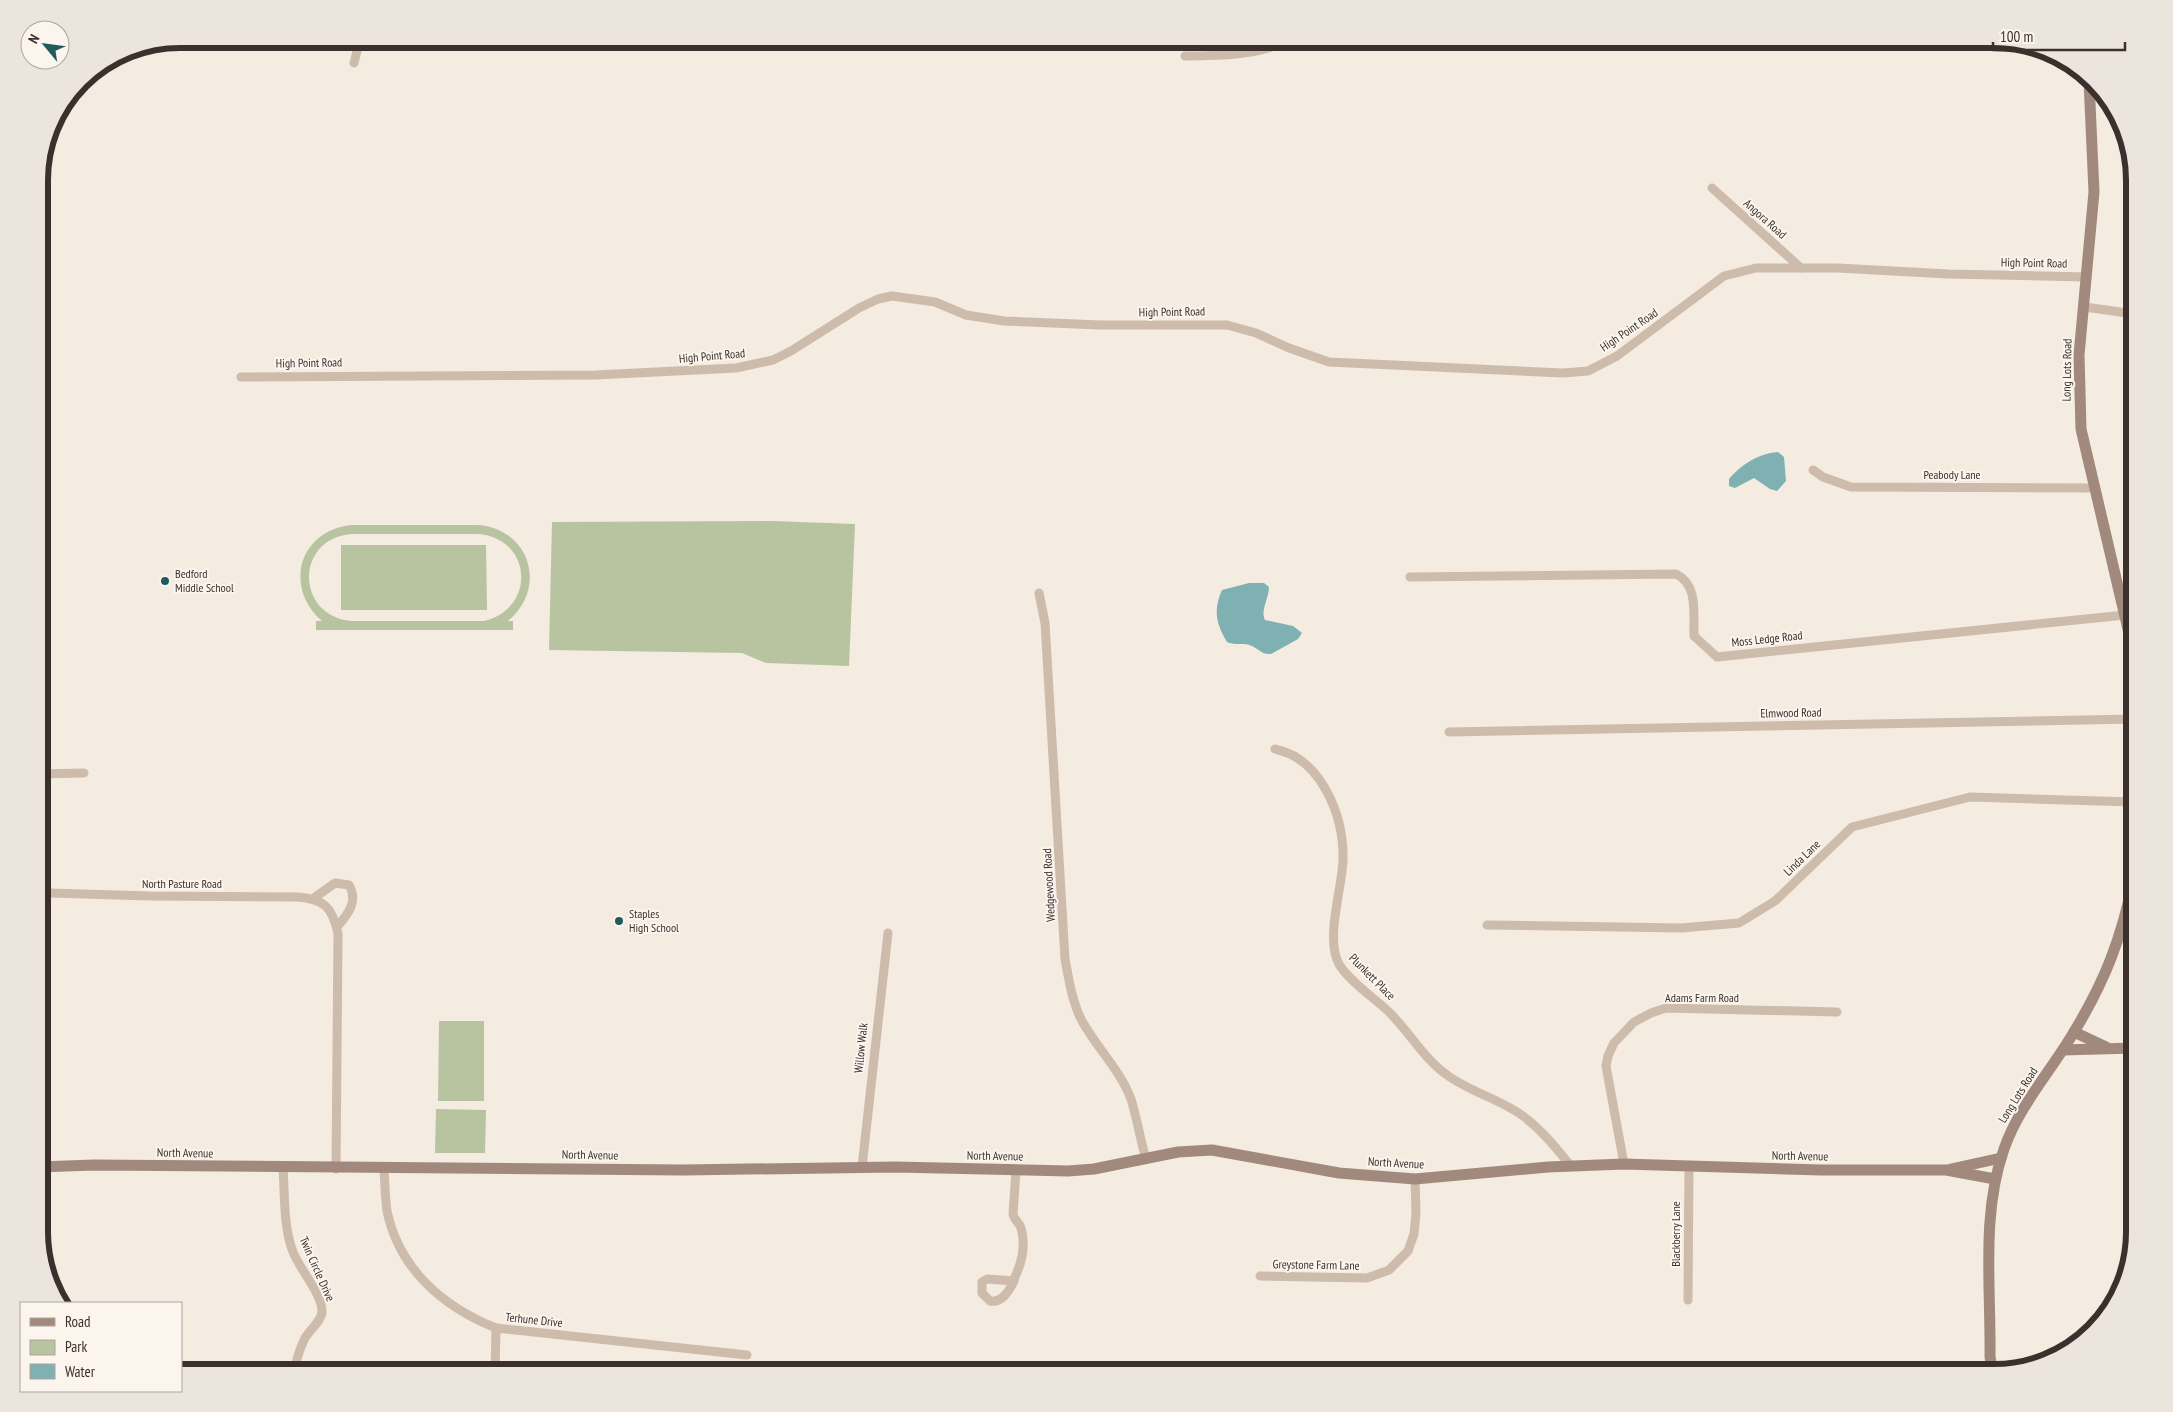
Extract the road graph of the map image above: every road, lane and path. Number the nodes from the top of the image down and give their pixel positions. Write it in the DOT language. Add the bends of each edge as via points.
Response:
graph roads {
  1 [pos="358,48"];
  2 [pos="1265,48"];
  3 [pos="1185,56"];
  4 [pos="354,63"];
  5 [pos="2089,89"];
  6 [pos="1712,188"];
  7 [pos="1800,268"];
  8 [pos="2086,276"];
  9 [pos="2085,307"];
  10 [pos="2126,313"];
  11 [pos="241,377"];
  12 [pos="1813,470"];
  13 [pos="2095,488"];
  14 [pos="1410,577"];
  15 [pos="1039,593"];
  16 [pos="2125,615"];
  17 [pos="2126,619"];
  18 [pos="2126,719"];
  19 [pos="1449,732"];
  20 [pos="1275,750"];
  21 [pos="48,774"];
  22 [pos="84,774"];
  23 [pos="2126,802"];
  24 [pos="50,893"];
  25 [pos="314,898"];
  26 [pos="2126,915"];
  27 [pos="1487,925"];
  28 [pos="337,927"];
  29 [pos="888,933"];
  30 [pos="1836,1012"];
  31 [pos="2074,1032"];
  32 [pos="2106,1047"];
  33 [pos="2126,1048"];
  34 [pos="2063,1050"];
  35 [pos="2000,1158"];
  36 [pos="1146,1159"];
  37 [pos="1624,1164"];
  38 [pos="1570,1165"];
  39 [pos="48,1167"];
  40 [pos="862,1167"];
  41 [pos="283,1168"];
  42 [pos="1689,1168"];
  43 [pos="336,1169"];
  44 [pos="384,1169"];
  45 [pos="1946,1170"];
  46 [pos="1016,1171"];
  47 [pos="1415,1179"];
  48 [pos="1995,1179"];
  49 [pos="1260,1276"];
  50 [pos="1014,1281"];
  51 [pos="1688,1300"];
  52 [pos="496,1328"];
  53 [pos="748,1355"];
  54 [pos="296,1364"];
  55 [pos="495,1364"];
  56 [pos="1992,1364"];
  1 -- 4 [label="street"];
  2 -- 3 [label="street" via="1218,56"];
  5 -- 8 [label="street, Long Lots Road" via="2094,192"];
  6 -- 7 [label="street, Angora Road"];
  7 -- 8 [label="street, High Point Road"];
  7 -- 11 [label="street, High Point Road" via="1756,268 1724,276 1617,356 1588,371 1563,373 1329,362 1294,351 1240,327 1004,321 966,314 935,302 892,296 859,308 773,360 736,368 596,374"];
  8 -- 9 [label="street, Long Lots Road"];
  9 -- 10 [label="street"];
  9 -- 13 [label="street, Long Lots Road" via="2079,355 2081,429"];
  12 -- 13 [label="street, Peabody Lane" via="1851,487"];
  13 -- 16 [label="street, Long Lots Road"];
  14 -- 16 [label="street, Moss Ledge Road" via="1676,574 1692,591 1694,636 1717,657"];
  15 -- 36 [label="street, Wedgewood Road" via="1045,623 1065,959 1075,1005 1082,1021 1112,1064 1131,1099"];
  16 -- 17 [label="street, Long Lots Road"];
  18 -- 19 [label="street, Elmwood Road"];
  20 -- 38 [label="street, Plunkett Place" via="1297,757 1316,774 1327,790 1333,808 1343,858 1333,944 1339,964 1393,1016 1446,1075 1522,1116 1540,1130"];
  21 -- 22 [label="street"];
  23 -- 27 [label="street, Linda Lane" via="1970,798 1852,827 1775,901 1739,923 1681,928"];
  24 -- 25 [label="street, North Pasture Road"];
  25 -- 28 [label="street" via="328,909"];
  25 -- 28 [label="street" via="335,883 349,886 353,899 351,910"];
  26 -- 31 [label="street, Long Lots Road" via="2107,972"];
  28 -- 43 [label="street"];
  29 -- 40 [label="street, Willow Walk"];
  30 -- 37 [label="street, Adams Farm Road" via="1666,1008 1634,1022 1614,1043 1606,1066"];
  31 -- 32 [label="street"];
  31 -- 34 [label="street, Long Lots Road"];
  32 -- 33 [label="street"];
  32 -- 34 [label="street"];
  34 -- 35 [label="street, Long Lots Road" via="2016,1121"];
  35 -- 45 [label="street, North Avenue"];
  35 -- 48 [label="street, Long Lots Road"];
  36 -- 46 [label="street, North Avenue" via="1094,1169"];
  36 -- 47 [label="street, North Avenue" via="1178,1152 1212,1150 1338,1173"];
  37 -- 38 [label="street, North Avenue"];
  37 -- 42 [label="street, North Avenue"];
  38 -- 47 [label="street, North Avenue"];
  39 -- 41 [label="street, North Avenue"];
  40 -- 44 [label="street, North Avenue" via="791,1170"];
  40 -- 46 [label="street, North Avenue"];
  41 -- 43 [label="street, North Avenue"];
  41 -- 54 [label="street, Twin Circle Drive" via="290,1242 322,1311 304,1339"];
  42 -- 45 [label="street, North Avenue"];
  42 -- 51 [label="street, Blackberry Lane"];
  43 -- 44 [label="street, North Avenue"];
  44 -- 52 [label="street, Terhune Drive" via="387,1211 395,1239 416,1274 455,1308"];
  45 -- 48 [label="street, North Avenue"];
  46 -- 50 [label="street" via="1013,1214 1023,1239 1020,1269"];
  47 -- 49 [label="street, Greystone Farm Lane" via="1414,1234 1408,1251 1390,1270 1367,1278"];
  48 -- 56 [label="street, Long Lots Road" via="1989,1225"];
  52 -- 53 [label="street, Terhune Drive"];
  52 -- 55 [label="street"];
}
